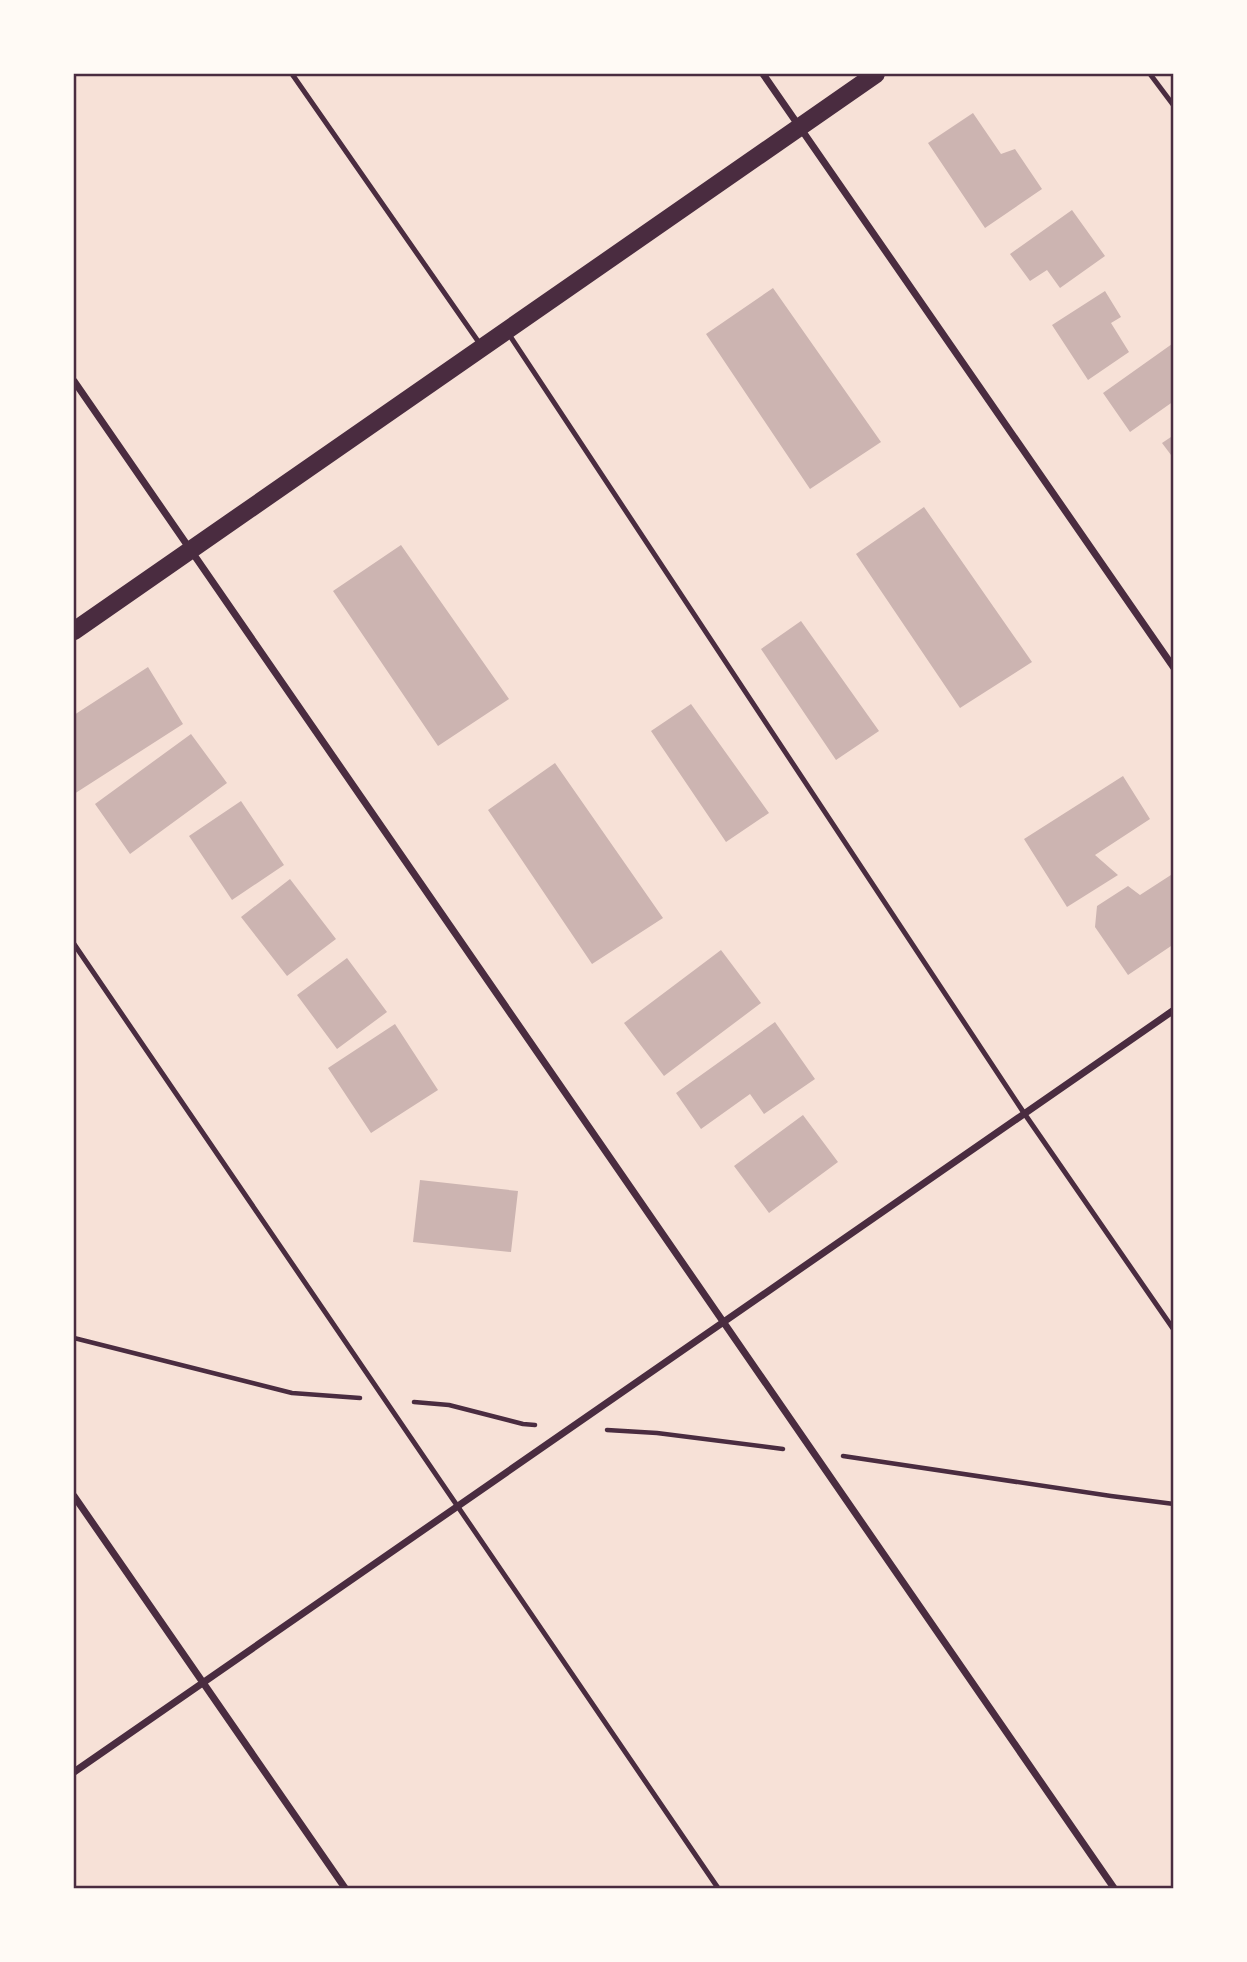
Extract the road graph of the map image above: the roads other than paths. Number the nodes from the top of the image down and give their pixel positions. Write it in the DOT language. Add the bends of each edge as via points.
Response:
graph roads {
  1 [pos="292,74"];
  2 [pos="763,74"];
  3 [pos="876,74"];
  4 [pos="1150,74"];
  5 [pos="1174,106"];
  6 [pos="800,127"];
  7 [pos="506,330"];
  8 [pos="482,346"];
  9 [pos="74,381"];
  10 [pos="190,550"];
  11 [pos="74,631"];
  12 [pos="1174,668"];
  13 [pos="74,944"];
  14 [pos="1174,1010"];
  15 [pos="1024,1113"];
  16 [pos="722,1322"];
  17 [pos="1174,1331"];
  18 [pos="74,1496"];
  19 [pos="457,1507"];
  20 [pos="203,1683"];
  21 [pos="74,1772"];
  22 [pos="345,1888"];
  23 [pos="718,1888"];
  24 [pos="1114,1888"];
  1 -- 8 [label="lane"];
  2 -- 6 [label="street"];
  3 -- 6 [label="main road"];
  4 -- 5 [label="lane"];
  6 -- 7 [label="main road"];
  6 -- 12 [label="street"];
  7 -- 8 [label="main road"];
  7 -- 15 [label="lane"];
  8 -- 10 [label="main road"];
  9 -- 10 [label="street"];
  10 -- 11 [label="main road"];
  10 -- 16 [label="street"];
  13 -- 19 [label="lane"];
  14 -- 15 [label="street"];
  15 -- 16 [label="street"];
  15 -- 17 [label="lane"];
  16 -- 19 [label="street"];
  16 -- 24 [label="street"];
  18 -- 20 [label="street"];
  19 -- 20 [label="street"];
  19 -- 23 [label="lane"];
  20 -- 21 [label="street"];
  20 -- 22 [label="street"];
}
